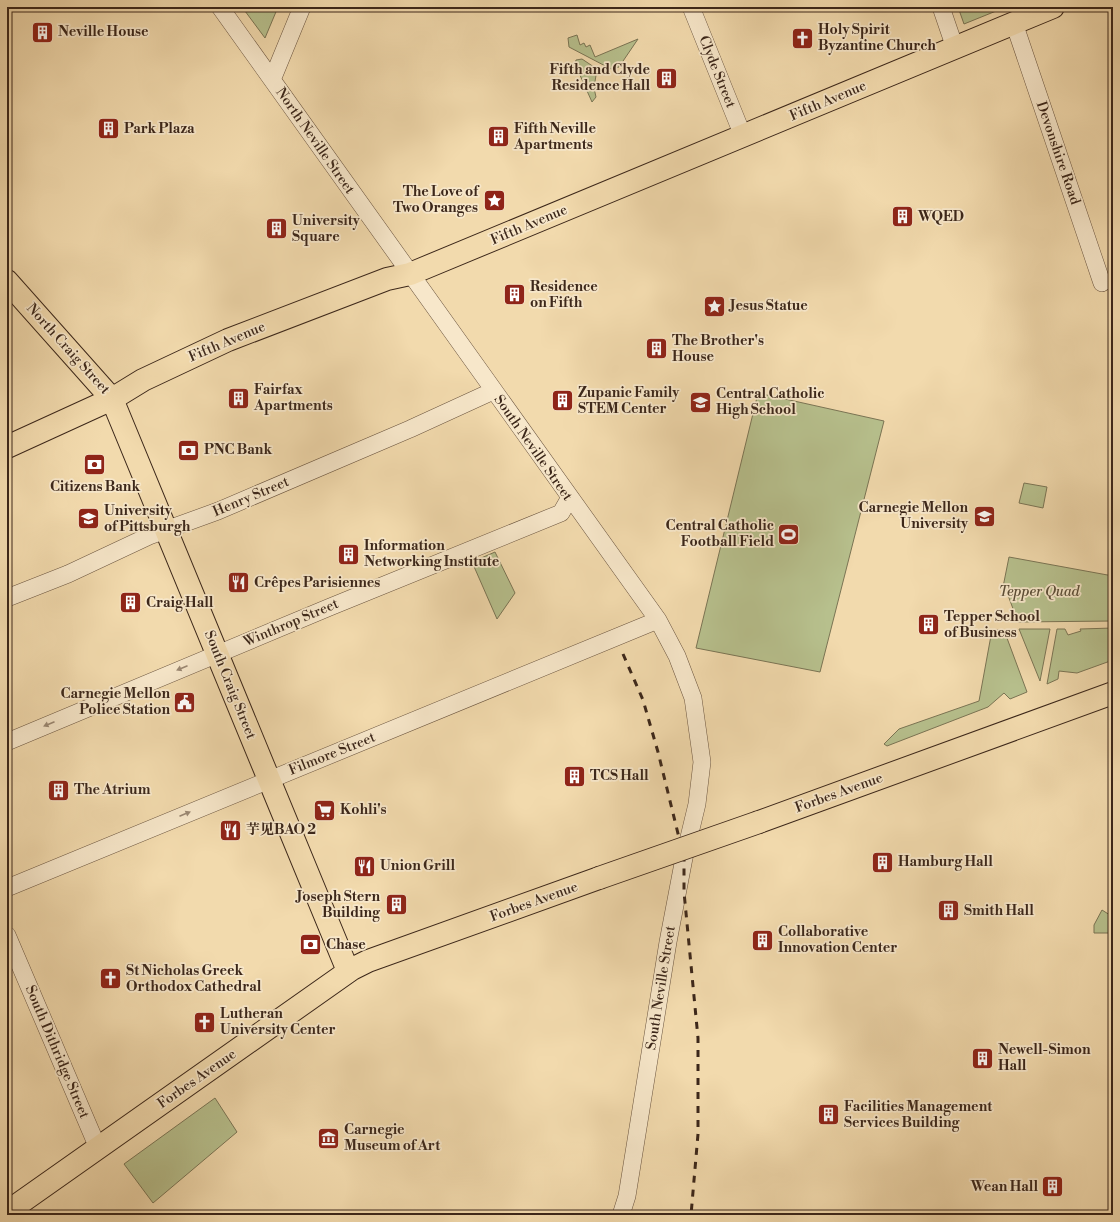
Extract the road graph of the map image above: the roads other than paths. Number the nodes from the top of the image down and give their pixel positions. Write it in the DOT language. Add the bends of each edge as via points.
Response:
graph roads {
  1 [pos="220,7"];
  2 [pos="302,7"];
  3 [pos="691,7"];
  4 [pos="941,7"];
  5 [pos="1053,7"];
  6 [pos="1014,23"];
  7 [pos="955,48"];
  8 [pos="272,80"];
  9 [pos="743,136"];
  10 [pos="410,274"];
  11 [pos="7,281"];
  12 [pos="1102,283"];
  13 [pos="493,391"];
  14 [pos="112,399"];
  15 [pos="7,447"];
  16 [pos="569,499"];
  17 [pos="166,530"];
  18 [pos="7,598"];
  19 [pos="658,620"];
  20 [pos="218,654"];
  21 [pos="1113,693"];
  22 [pos="7,742"];
  23 [pos="269,779"];
  24 [pos="7,888"];
  25 [pos="7,935"];
  26 [pos="348,972"];
  27 [pos="98,1148"];
  28 [pos="8,1209"];
  29 [pos="620,1215"];
  1 -- 8 [label="street, North Neville Street"];
  2 -- 8 [label="street"];
  3 -- 9 [label="street, Clyde Street"];
  4 -- 7 [label="street"];
  5 -- 6 [label="main road, Fifth Avenue"];
  6 -- 7 [label="main road, Fifth Avenue"];
  6 -- 12 [label="street, Devonshire Road"];
  7 -- 9 [label="main road, Fifth Avenue"];
  8 -- 10 [label="street, North Neville Street"];
  9 -- 10 [label="main road, Fifth Avenue"];
  10 -- 13 [label="street, South Neville Street"];
  10 -- 14 [label="main road, Fifth Avenue" via="387,279 228,340 143,380"];
  11 -- 14 [label="main road, North Craig Street"];
  13 -- 16 [label="street, South Neville Street"];
  13 -- 17 [label="street, Henry Street" via="372,446 218,511"];
  14 -- 15 [label="main road, Fifth Avenue"];
  14 -- 17 [label="main road, South Craig Street"];
  16 -- 19 [label="street, South Neville Street"];
  16 -- 20 [label="street, Winthrop Street" via="561,513"];
  17 -- 18 [label="street, Henry Street" via="51,582"];
  17 -- 20 [label="main road, South Craig Street"];
  19 -- 23 [label="street, Filmore Street"];
  19 -- 29 [label="street, South Neville Street" via="677,656 693,698 702,762 697,804 668,942 626,1196"];
  20 -- 22 [label="street, Winthrop Street, one-way"];
  20 -- 23 [label="main road, South Craig Street"];
  21 -- 26 [label="main road, Forbes Avenue, bridge" via="368,961"];
  24 -- 23 [label="street, Filmore Street, one-way"];
  23 -- 26 [label="main road, South Craig Street"];
  25 -- 27 [label="street, South Dithridge Street"];
  26 -- 27 [label="main road, Forbes Avenue"];
  27 -- 28 [label="main road, Forbes Avenue"];
}
